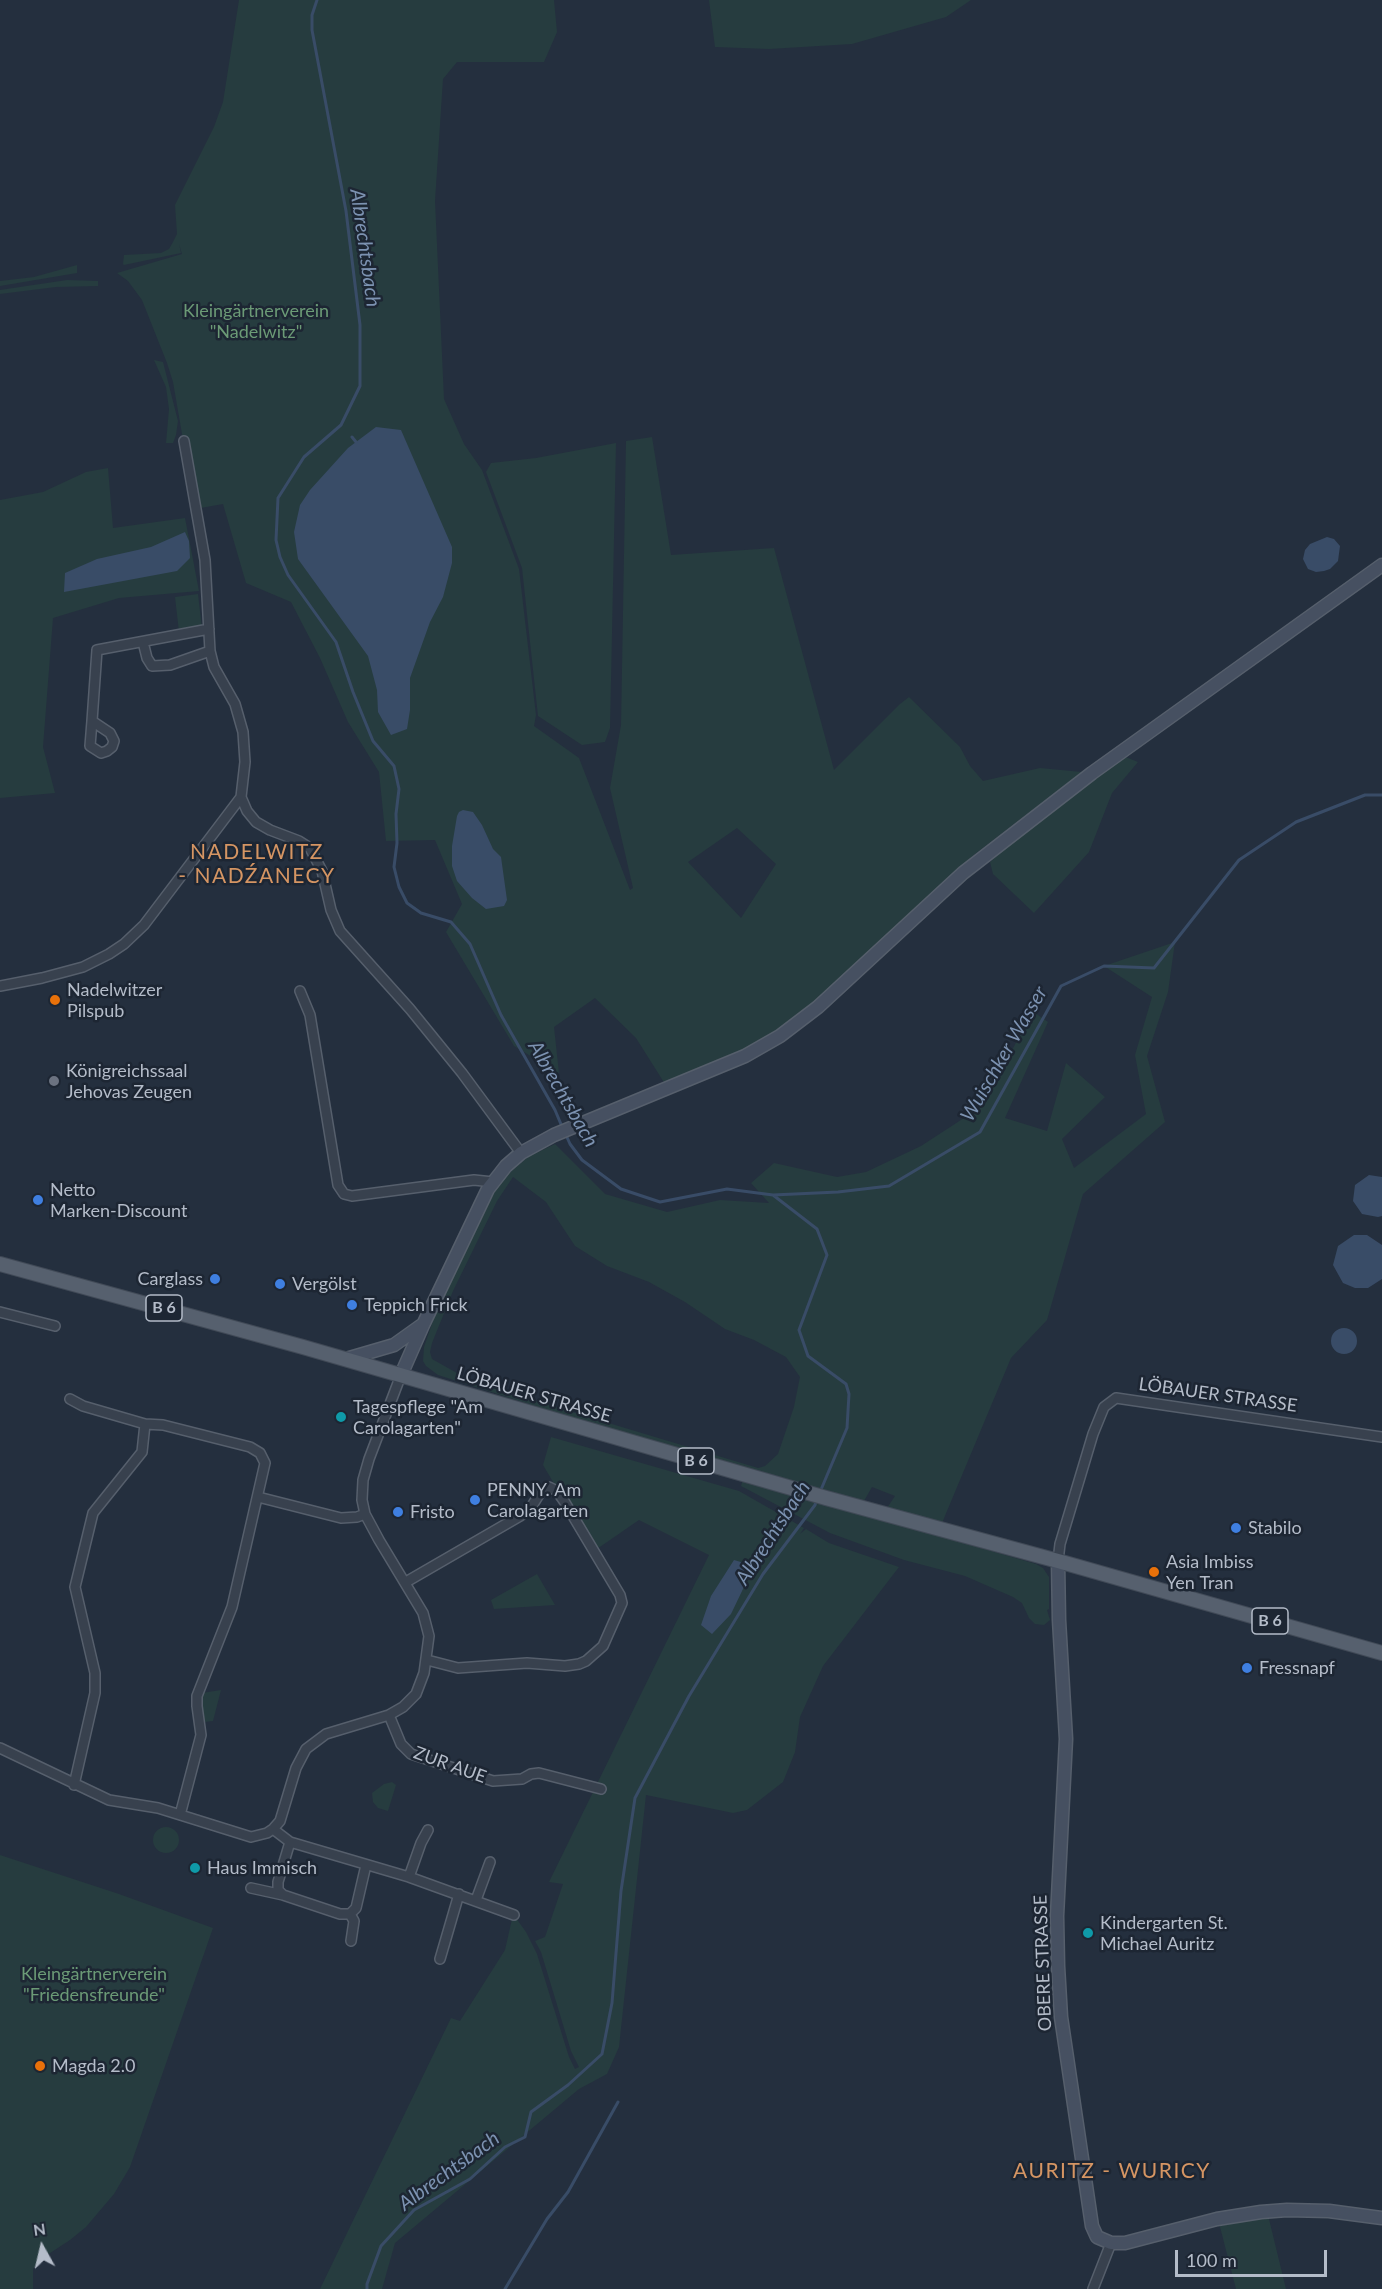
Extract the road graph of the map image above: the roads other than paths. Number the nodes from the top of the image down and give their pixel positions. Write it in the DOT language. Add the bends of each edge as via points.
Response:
graph roads {
  1 [pos="184,441"];
  2 [pos="1382,565"];
  3 [pos="209,629"];
  4 [pos="143,642"];
  5 [pos="210,651"];
  6 [pos="92,721"];
  7 [pos="241,797"];
  8 [pos="0,986"];
  9 [pos="300,991"];
  10 [pos="521,1153"];
  11 [pos="493,1182"];
  12 [pos="0,1264"];
  13 [pos="0,1312"];
  14 [pos="423,1325"];
  15 [pos="55,1326"];
  16 [pos="346,1359"];
  17 [pos="401,1375"];
  18 [pos="70,1399"];
  19 [pos="144,1424"];
  20 [pos="1382,1437"];
  21 [pos="258,1497"];
  22 [pos="365,1514"];
  23 [pos="1058,1561"];
  24 [pos="406,1582"];
  25 [pos="1382,1653"];
  26 [pos="427,1660"];
  27 [pos="389,1715"];
  28 [pos="0,1748"];
  29 [pos="74,1785"];
  30 [pos="601,1789"];
  31 [pos="180,1815"];
  32 [pos="273,1829"];
  33 [pos="429,1830"];
  34 [pos="290,1842"];
  35 [pos="490,1862"];
  36 [pos="366,1865"];
  37 [pos="409,1877"];
  38 [pos="251,1888"];
  39 [pos="459,1894"];
  40 [pos="284,1895"];
  41 [pos="476,1900"];
  42 [pos="350,1914"];
  43 [pos="514,1915"];
  44 [pos="351,1941"];
  45 [pos="440,1959"];
  46 [pos="1382,2218"];
  47 [pos="1111,2243"];
  48 [pos="1093,2289"];
  1 -- 3 [label="street" via="205,560"];
  2 -- 10 [label="main road" via="1092,773 980,860 818,1007 780,1036 745,1056 554,1135"];
  3 -- 4 [label="street"];
  3 -- 5 [label="street"];
  4 -- 5 [label="street" via="152,666 170,665"];
  4 -- 6 [label="street" via="97,650"];
  5 -- 7 [label="street" via="214,667 235,704 243,732"];
  7 -- 8 [label="street" via="144,925 124,944 83,966"];
  7 -- 10 [label="street" via="256,822 310,848 322,871 330,910 340,931 410,1009"];
  9 -- 11 [label="street" via="310,1015 338,1185 344,1194 474,1180"];
  10 -- 11 [label="main road"];
  11 -- 14 [label="main road"];
  12 -- 16 [label="main road, LÖBAUER STRASSE / B 6"];
  13 -- 15 [label="street"];
  14 -- 16 [label="main road" via="394,1345"];
  14 -- 17 [label="main road"];
  16 -- 17 [label="main road, LÖBAUER STRASSE / B 6"];
  17 -- 22 [label="street" via="364,1474"];
  17 -- 23 [label="main road, LÖBAUER STRASSE / B 6"];
  18 -- 19 [label="street"];
  19 -- 21 [label="street" via="163,1425 256,1449 265,1464"];
  19 -- 29 [label="street" via="142,1452 93,1513 75,1587 95,1673 95,1693"];
  20 -- 23 [label="street, LÖBAUER STRASSE" via="1116,1398 1104,1407 1093,1434"];
  21 -- 22 [label="street" via="341,1518"];
  21 -- 31 [label="street" via="232,1607 197,1696 201,1735"];
  22 -- 24 [label="street"];
  23 -- 25 [label="main road, LÖBAUER STRASSE / B 6"];
  23 -- 47 [label="main road, OBERE STRASSE" via="1066,1739 1057,1916 1061,2018 1092,2226 1097,2237"];
  24 -- 26 [label="street" via="428,1626"];
  24 -- 26 [label="street" via="520,1516 549,1487 557,1491 620,1595 622,1603 603,1646 579,1664 458,1668"];
  26 -- 27 [label="street" via="416,1694"];
  27 -- 30 [label="street, ZUR AUE" via="411,1754 493,1781 522,1779 538,1773"];
  27 -- 32 [label="street" via="326,1734 306,1749 280,1821"];
  28 -- 29 [label="street"];
  29 -- 31 [label="street" via="109,1800"];
  31 -- 32 [label="street" via="251,1837"];
  32 -- 34 [label="street"];
  33 -- 37 [label="street"];
  34 -- 36 [label="street"];
  34 -- 40 [label="street" via="278,1882 278,1890"];
  35 -- 41 [label="street"];
  36 -- 37 [label="street"];
  36 -- 42 [label="street" via="356,1908"];
  37 -- 39 [label="street"];
  38 -- 40 [label="street"];
  39 -- 41 [label="street"];
  39 -- 45 [label="street"];
  40 -- 42 [label="street"];
  41 -- 43 [label="street"];
  42 -- 44 [label="street" via="354,1921"];
  46 -- 47 [label="main road" via="1329,2211 1261,2212"];
  47 -- 48 [label="street"];
}
